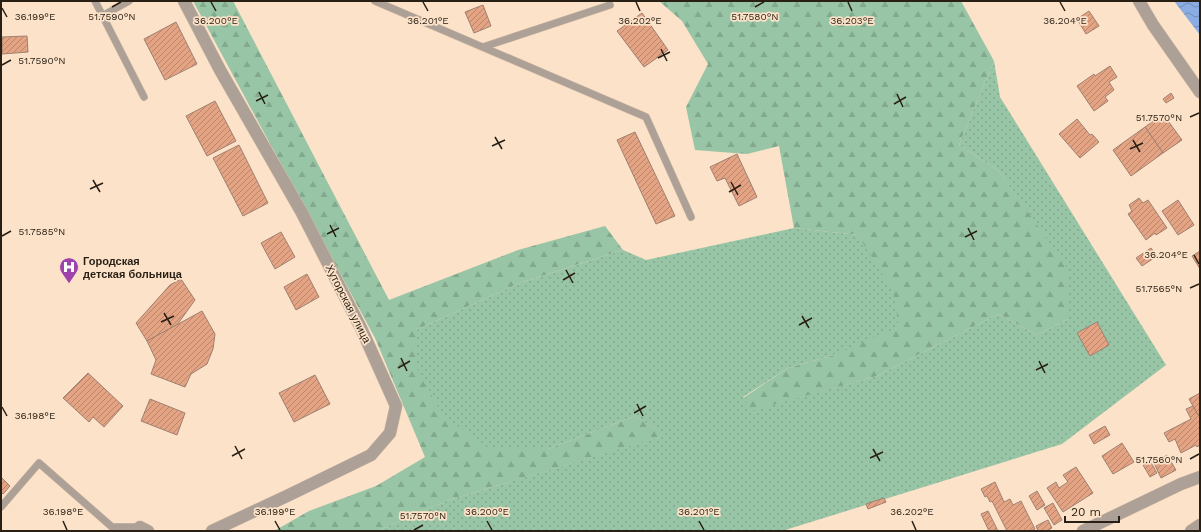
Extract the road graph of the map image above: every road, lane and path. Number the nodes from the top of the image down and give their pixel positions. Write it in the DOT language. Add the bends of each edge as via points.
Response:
graph roads {
  1 [pos="95,1"];
  2 [pos="129,1"];
  3 [pos="184,1"];
  4 [pos="375,1"];
  5 [pos="1140,1"];
  6 [pos="610,6"];
  7 [pos="102,16"];
  8 [pos="483,47"];
  9 [pos="1200,92"];
  10 [pos="144,97"];
  11 [pos="691,217"];
  12 [pos="1200,476"];
  13 [pos="1,507"];
  14 [pos="1200,525"];
  15 [pos="144,529"];
  16 [pos="212,531"];
  17 [pos="1083,531"];
  18 [pos="1191,531"];
  1 -- 7 [label="lane"];
  2 -- 7 [label="lane"];
  3 -- 16 [label="street, Хуторская улица" via="220,70 302,213 361,328 396,406 390,432 371,455"];
  4 -- 8 [label="lane"];
  5 -- 9 [label="street" via="1153,25"];
  6 -- 8 [label="lane"];
  7 -- 10 [label="lane"];
  8 -- 11 [label="lane" via="646,117"];
  12 -- 17 [label="street"];
  13 -- 15 [label="lane" via="39,463 112,527"];
  14 -- 18 [label="street"];
}
